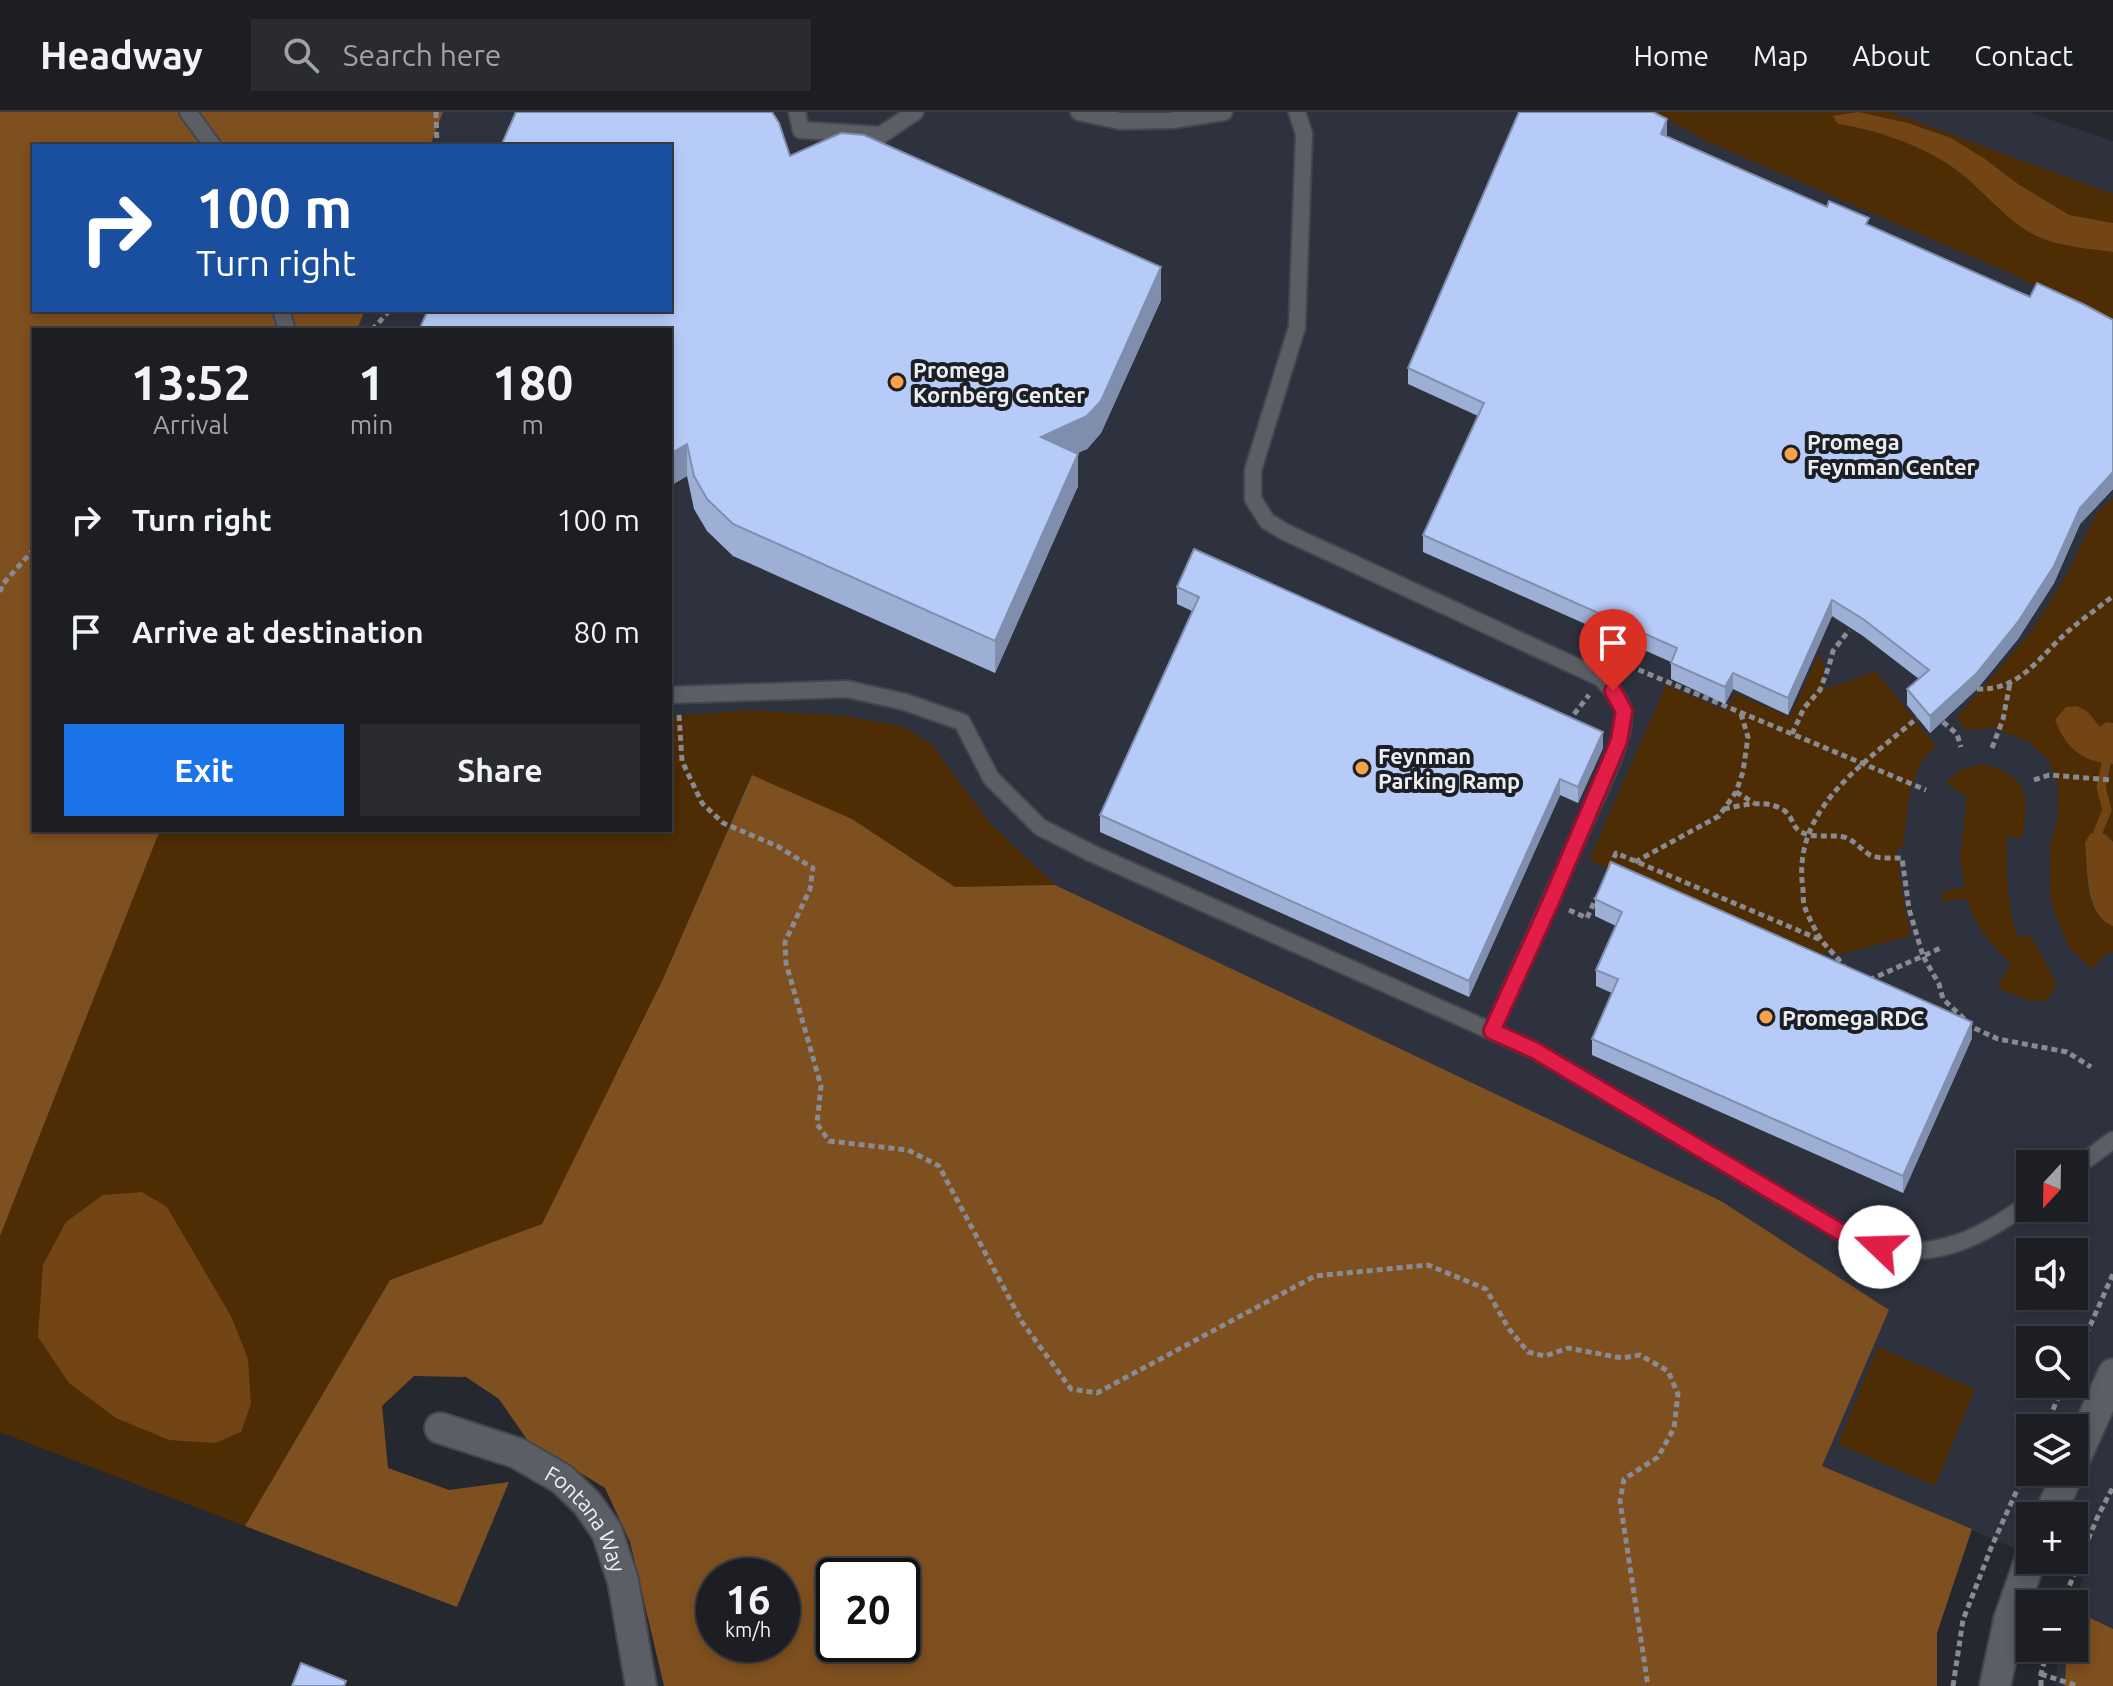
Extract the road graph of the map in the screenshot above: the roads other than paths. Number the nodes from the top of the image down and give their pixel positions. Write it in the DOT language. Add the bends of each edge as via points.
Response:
graph roads {
  1 [pos="188,112"];
  2 [pos="797,112"];
  3 [pos="915,112"];
  4 [pos="1079,112"];
  5 [pos="1224,112"];
  6 [pos="1297,112"];
  7 [pos="212,144"];
  8 [pos="674,694"];
  9 [pos="1492,1031"];
  10 [pos="2113,1140"];
  11 [pos="2088,1159"];
  12 [pos="2016,1212"];
  13 [pos="2113,1374"];
  14 [pos="440,1428"];
  15 [pos="2088,1430"];
  16 [pos="2025,1574"];
  17 [pos="641,1686"];
  18 [pos="1995,1686"];
  1 -- 7 [label="lane"];
  2 -- 3 [label="lane" via="801,130 881,135"];
  4 -- 5 [label="lane" via="1120,121"];
  6 -- 9 [label="lane" via="1304,134 1297,327 1253,470 1253,499 1267,521 1285,532 1601,678 1624,711 1619,741"];
  8 -- 9 [label="lane" via="847,689 962,722 991,778 1040,827"];
  9 -- 12 [label="lane" via="1534,1050 1844,1234 1880,1247 1922,1251 1962,1242"];
  10 -- 11 [label="lane"];
  13 -- 15 [label="street"];
  14 -- 17 [label="street, Fontana Way" via="517,1453 562,1479 587,1503 607,1532 623,1581"];
  16 -- 18 [label="street"];
}
